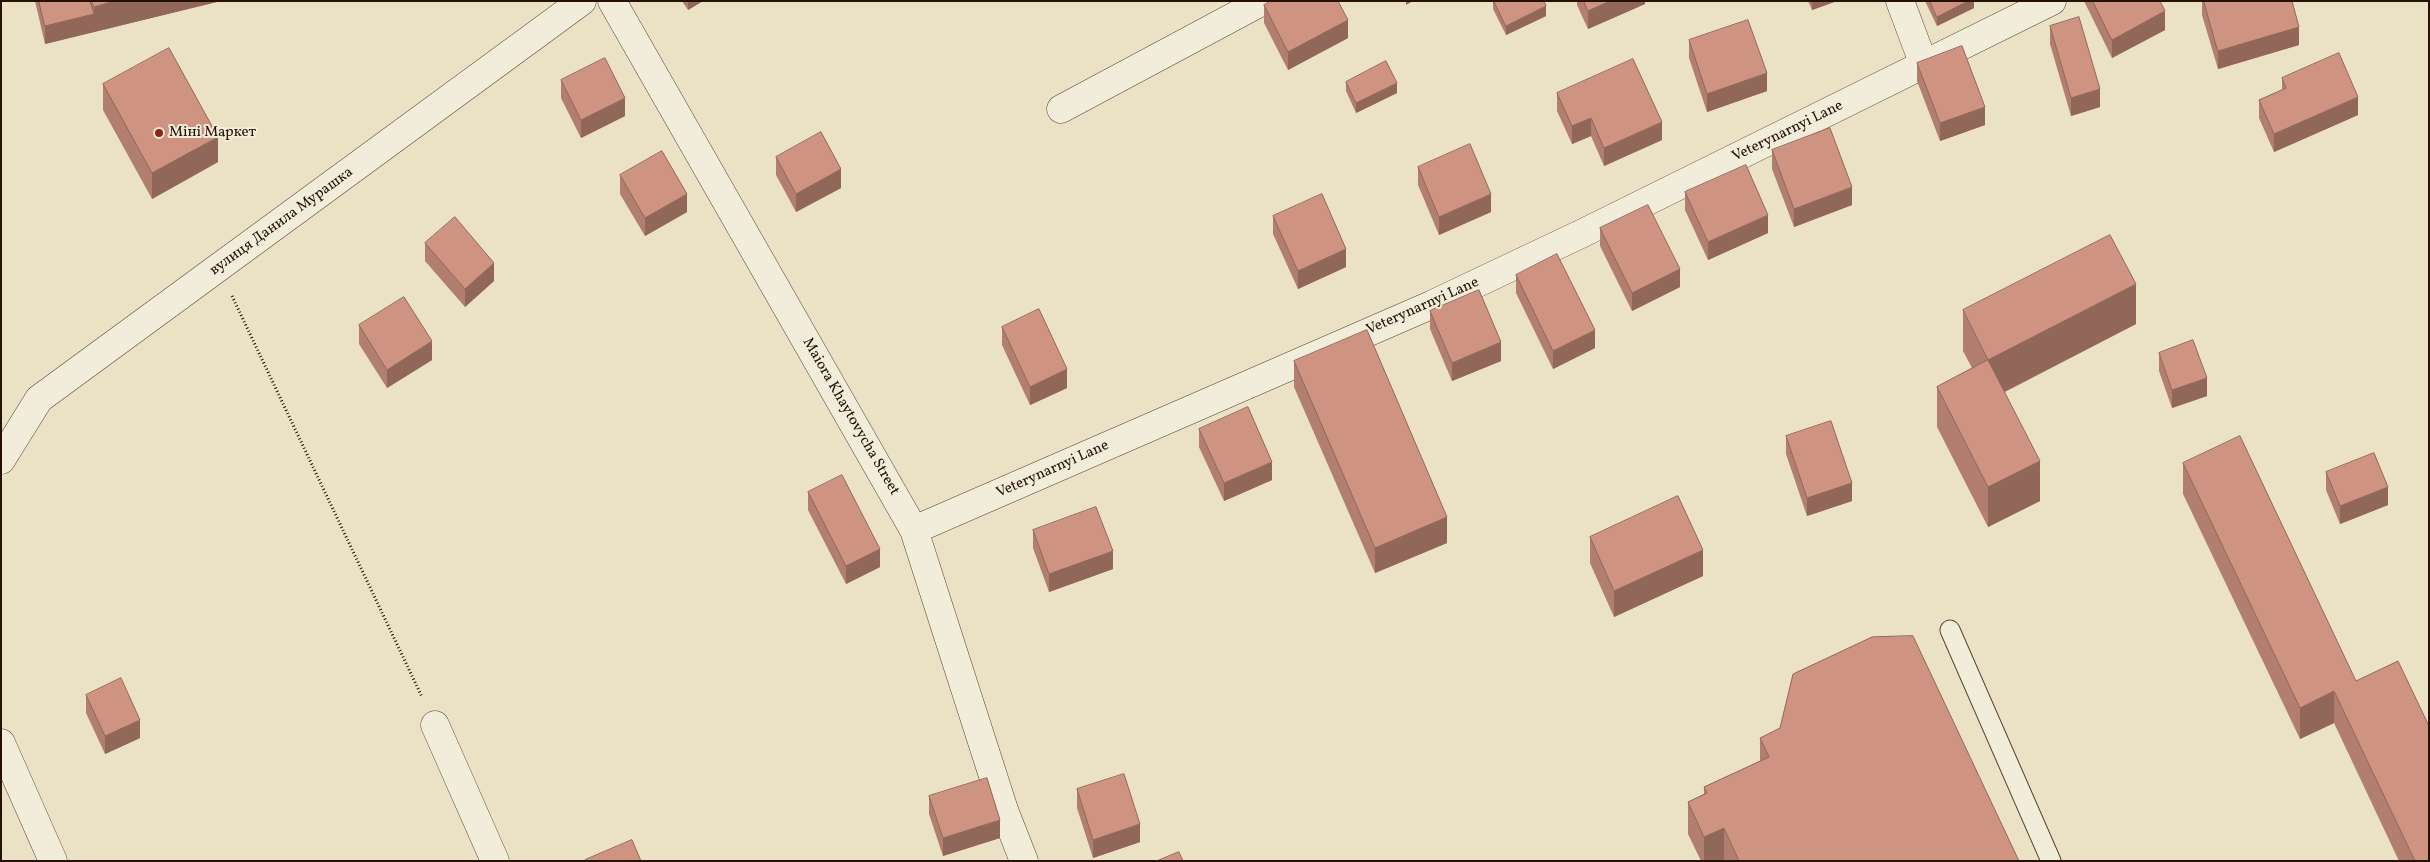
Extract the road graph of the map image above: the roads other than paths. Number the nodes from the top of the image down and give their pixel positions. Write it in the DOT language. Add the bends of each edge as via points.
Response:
graph roads {
  1 [pos="582,1"];
  2 [pos="612,1"];
  3 [pos="1263,1"];
  4 [pos="1900,1"];
  5 [pos="2052,1"];
  6 [pos="1924,65"];
  7 [pos="1061,109"];
  8 [pos="1,460"];
  9 [pos="914,530"];
  10 [pos="1950,630"];
  11 [pos="435,725"];
  12 [pos="1,743"];
  13 [pos="53,861"];
  14 [pos="495,861"];
  15 [pos="1024,861"];
  16 [pos="2050,861"];
  1 -- 8 [label="street, вулиця Данила Мурашка" via="39,399"];
  2 -- 9 [label="street, Maiora Khaytovycha Street"];
  3 -- 7 [label="street"];
  4 -- 6 [label="street"];
  5 -- 6 [label="street, Veterynarnyi Lane"];
  6 -- 9 [label="street, Veterynarnyi Lane" via="1431,305"];
  9 -- 15 [label="street, Maiora Khaytovycha Street" via="1004,810"];
  10 -- 16 [label="lane"];
  11 -- 14 [label="street"];
  12 -- 13 [label="street"];
}
